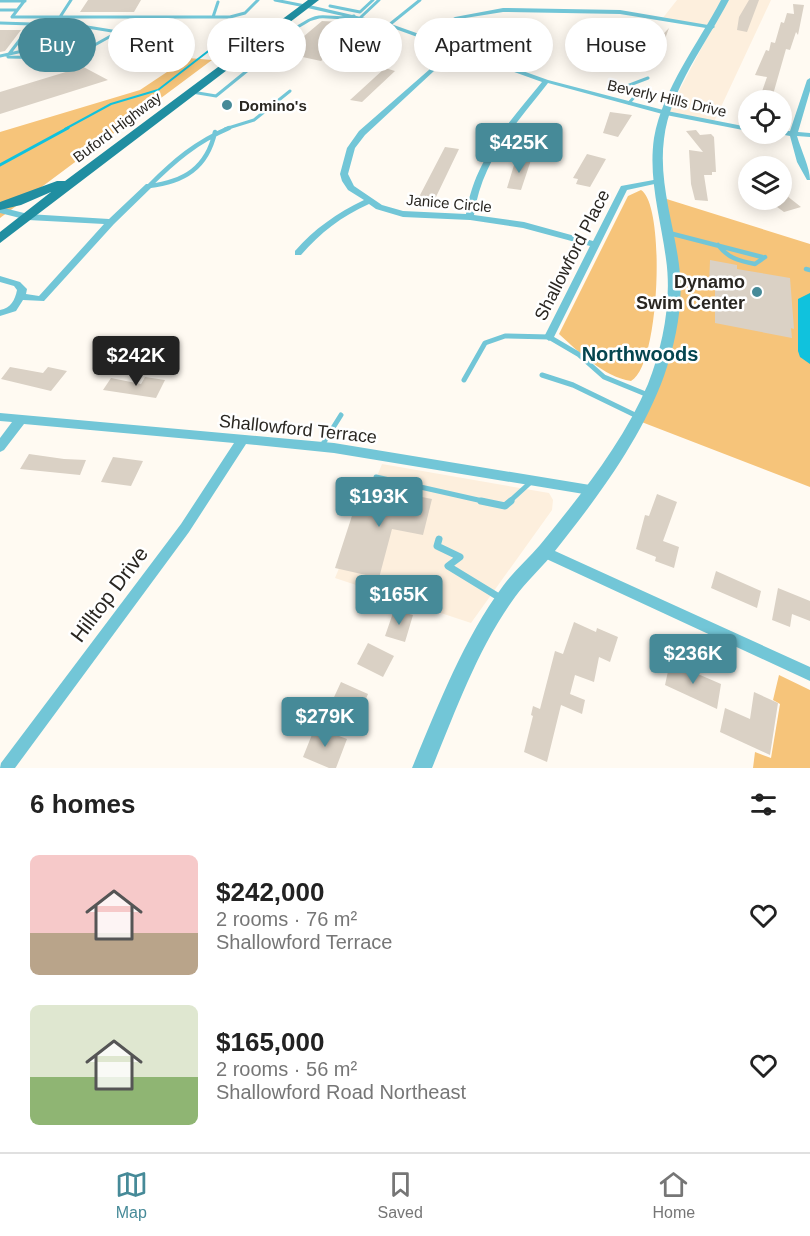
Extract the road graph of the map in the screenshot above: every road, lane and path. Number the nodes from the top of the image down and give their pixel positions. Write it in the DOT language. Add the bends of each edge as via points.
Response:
graph roads {
  1 [pos="25,0"];
  2 [pos="71,0"];
  3 [pos="258,0"];
  4 [pos="275,0"];
  5 [pos="337,0"];
  6 [pos="373,0"];
  7 [pos="379,0"];
  8 [pos="420,0"];
  9 [pos="725,0"];
  10 [pos="0,1"];
  11 [pos="218,2"];
  12 [pos="310,3"];
  13 [pos="328,8"];
  14 [pos="0,10"];
  15 [pos="17,10"];
  16 [pos="357,16"];
  17 [pos="38,17"];
  18 [pos="60,17"];
  19 [pos="213,17"];
  20 [pos="290,18"];
  21 [pos="365,18"];
  22 [pos="398,18"];
  23 [pos="457,18"];
  24 [pos="0,23"];
  25 [pos="18,24"];
  26 [pos="306,24"];
  27 [pos="712,27"];
  28 [pos="18,42"];
  29 [pos="33,48"];
  30 [pos="18,52"];
  31 [pos="8,55"];
  32 [pos="0,57"];
  33 [pos="18,57"];
  34 [pos="217,72"];
  35 [pos="246,72"];
  36 [pos="430,72"];
  37 [pos="522,72"];
  38 [pos="648,78"];
  39 [pos="810,80"];
  40 [pos="546,81"];
  41 [pos="290,91"];
  42 [pos="191,92"];
  43 [pos="628,103"];
  44 [pos="666,113"];
  45 [pos="738,127"];
  46 [pos="215,132"];
  47 [pos="793,135"];
  48 [pos="810,135"];
  49 [pos="810,178"];
  50 [pos="74,180"];
  51 [pos="659,181"];
  52 [pos="149,186"];
  53 [pos="369,201"];
  54 [pos="0,208"];
  55 [pos="28,217"];
  56 [pos="470,217"];
  57 [pos="111,222"];
  58 [pos="667,232"];
  59 [pos="0,239"];
  60 [pos="595,245"];
  61 [pos="718,245"];
  62 [pos="298,253"];
  63 [pos="0,279"];
  64 [pos="21,297"];
  65 [pos="0,313"];
  66 [pos="549,337"];
  67 [pos="542,375"];
  68 [pos="464,380"];
  69 [pos="648,395"];
  70 [pos="341,415"];
  71 [pos="637,416"];
  72 [pos="0,417"];
  73 [pos="21,419"];
  74 [pos="242,441"];
  75 [pos="0,447"];
  76 [pos="321,447"];
  77 [pos="376,477"];
  78 [pos="532,481"];
  79 [pos="590,490"];
  80 [pos="439,539"];
  81 [pos="544,552"];
  82 [pos="504,600"];
  83 [pos="810,674"];
  84 [pos="6,768"];
  85 [pos="422,768"];
  1 -- 10 [label="lane"];
  1 -- 15 [label="lane"];
  2 -- 18 [label="lane"];
  3 -- 19 [label="lane" via="238,16"];
  4 -- 12 [label="lane"];
  5 -- 13 [label="lane"];
  6 -- 13 [label="lane" via="360,12"];
  7 -- 16 [label="lane"];
  8 -- 22 [label="lane"];
  9 -- 27 [label="street"];
  11 -- 19 [label="lane"];
  12 -- 13 [label="street, Beverly Hills Drive"];
  12 -- 20 [label="main road, Buford Highway"];
  13 -- 16 [label="street, Beverly Hills Drive"];
  14 -- 15 [label="lane"];
  15 -- 17 [label="lane" via="12,17"];
  16 -- 21 [label="street, Beverly Hills Drive"];
  16 -- 26 [label="lane" via="342,20 319,16"];
  17 -- 18 [label="lane"];
  18 -- 19 [label="lane"];
  23 -- 27 [label="street" via="503,10 620,12"];
  24 -- 25 [label="lane"];
  27 -- 44 [label="street"];
  28 -- 31 [label="lane"];
  29 -- 29 [label="lane" via="59,43 91,47 118,32 75,25 46,28"];
  30 -- 31 [label="lane"];
  31 -- 32 [label="lane"];
  32 -- 33 [label="lane"];
  34 -- 42 [label="main road, Buford Highway"];
  35 -- 42 [label="lane" via="216,96"];
  36 -- 53 [label="street, Janice Circle" via="362,133 351,148 344,174 346,182"];
  37 -- 40 [label="street, Beverly Hills Drive"];
  38 -- 43 [label="lane" via="627,86 636,94"];
  39 -- 47 [label="street"];
  40 -- 43 [label="street, Beverly Hills Drive"];
  40 -- 56 [label="street" via="490,154 475,183"];
  41 -- 46 [label="lane" via="254,120"];
  42 -- 50 [label="main road, Buford Highway"];
  43 -- 44 [label="street, Beverly Hills Drive"];
  44 -- 45 [label="street, Beverly Hills Drive"];
  44 -- 51 [label="street" via="658,139"];
  46 -- 52 [label="lane" via="174,161"];
  46 -- 52 [label="lane" via="213,149 190,174 174,183"];
  47 -- 48 [label="street"];
  47 -- 49 [label="street"];
  50 -- 54 [label="main road"];
  50 -- 55 [label="main road, Buford Highway"];
  51 -- 58 [label="street"];
  51 -- 60 [label="street, Shallowford Place" via="624,188"];
  52 -- 57 [label="street"];
  53 -- 56 [label="street, Janice Circle" via="403,214"];
  53 -- 62 [label="street" via="334,219"];
  54 -- 55 [label="street"];
  55 -- 57 [label="street"];
  55 -- 59 [label="main road, Buford Highway"];
  56 -- 60 [label="street, Janice Circle" via="524,225"];
  57 -- 64 [label="street" via="41,299"];
  58 -- 61 [label="lane"];
  58 -- 69 [label="street" via="674,277 668,338"];
  60 -- 66 [label="street, Shallowford Place"];
  61 -- 61 [label="lane" via="731,259 755,264 764,257"];
  63 -- 64 [label="street" via="17,284 22,289"];
  64 -- 65 [label="street" via="13,309"];
  66 -- 68 [label="lane" via="493,339 485,344"];
  66 -- 69 [label="lane" via="578,354 604,377"];
  67 -- 71 [label="lane" via="573,385"];
  69 -- 71 [label="street"];
  70 -- 76 [label="lane"];
  71 -- 79 [label="street"];
  72 -- 73 [label="street, Shallowford Terrace"];
  73 -- 74 [label="street, Shallowford Terrace"];
  73 -- 75 [label="street"];
  74 -- 76 [label="street, Shallowford Terrace"];
  74 -- 84 [label="street, Hilltop Drive" via="185,528"];
  76 -- 78 [label="street, Shallowford Terrace"];
  77 -- 78 [label="lane" via="505,506"];
  78 -- 79 [label="street, Shallowford Terrace"];
  79 -- 81 [label="street"];
  80 -- 82 [label="lane" via="437,546 460,557 448,566"];
  81 -- 82 [label="street"];
  81 -- 83 [label="street"];
  82 -- 85 [label="street" via="469,662"];
}
